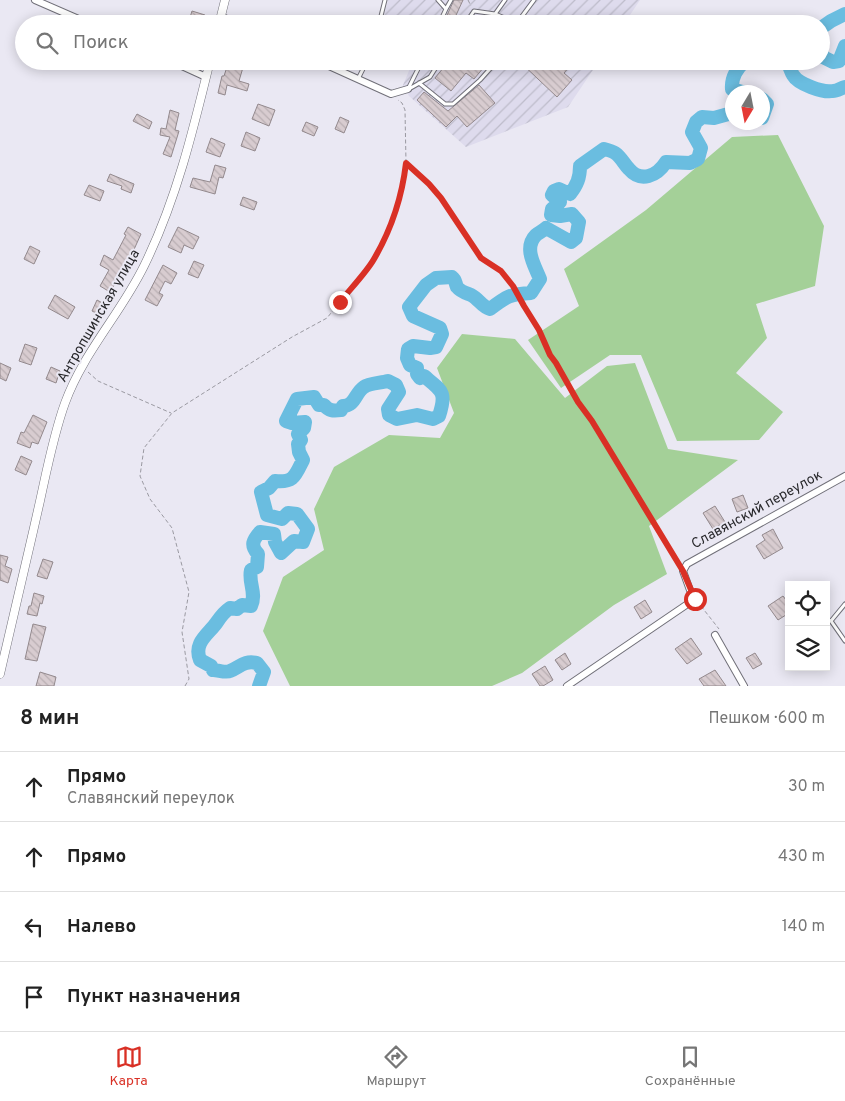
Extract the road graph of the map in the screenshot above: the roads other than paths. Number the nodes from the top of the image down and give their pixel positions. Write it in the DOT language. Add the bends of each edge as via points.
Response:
graph roads {
  1 [pos="35,0"];
  2 [pos="225,0"];
  3 [pos="385,0"];
  4 [pos="438,0"];
  5 [pos="451,0"];
  6 [pos="505,0"];
  7 [pos="534,0"];
  8 [pos="446,9"];
  9 [pos="495,14"];
  10 [pos="69,15"];
  11 [pos="221,15"];
  12 [pos="381,15"];
  13 [pos="443,15"];
  14 [pos="471,15"];
  15 [pos="523,15"];
  16 [pos="191,70"];
  17 [pos="208,70"];
  18 [pos="337,70"];
  19 [pos="363,70"];
  20 [pos="418,70"];
  21 [pos="434,70"];
  22 [pos="489,70"];
  23 [pos="206,77"];
  24 [pos="358,80"];
  25 [pos="418,83"];
  26 [pos="408,90"];
  27 [pos="845,476"];
  28 [pos="845,604"];
  29 [pos="830,618"];
  30 [pos="830,622"];
  31 [pos="716,635"];
  32 [pos="845,641"];
  33 [pos="0,674"];
  34 [pos="566,686"];
  35 [pos="744,686"];
  1 -- 10 [label="street"];
  2 -- 11 [label="street"];
  3 -- 12 [label="lane"];
  4 -- 8 [label="lane"];
  5 -- 8 [label="lane"];
  6 -- 9 [label="lane"];
  7 -- 15 [label="lane"];
  8 -- 13 [label="lane"];
  9 -- 14 [label="lane" via="474,11"];
  16 -- 23 [label="street"];
  17 -- 23 [label="street, Антропшинская улица"];
  18 -- 24 [label="street"];
  19 -- 24 [label="lane"];
  20 -- 26 [label="lane"];
  21 -- 25 [label="lane" via="430,77"];
  22 -- 25 [label="lane" via="453,104 444,104"];
  23 -- 33 [label="street, Антропшинская улица" via="166,217 144,266 82,366 65,403"];
  24 -- 26 [label="street" via="391,94"];
  25 -- 26 [label="lane"];
  27 -- 34 [label="street, Славянский переулок" via="687,564 683,571 691,596 689,603"];
  28 -- 29 [label="lane"];
  30 -- 32 [label="lane"];
  31 -- 35 [label="street"];
}
